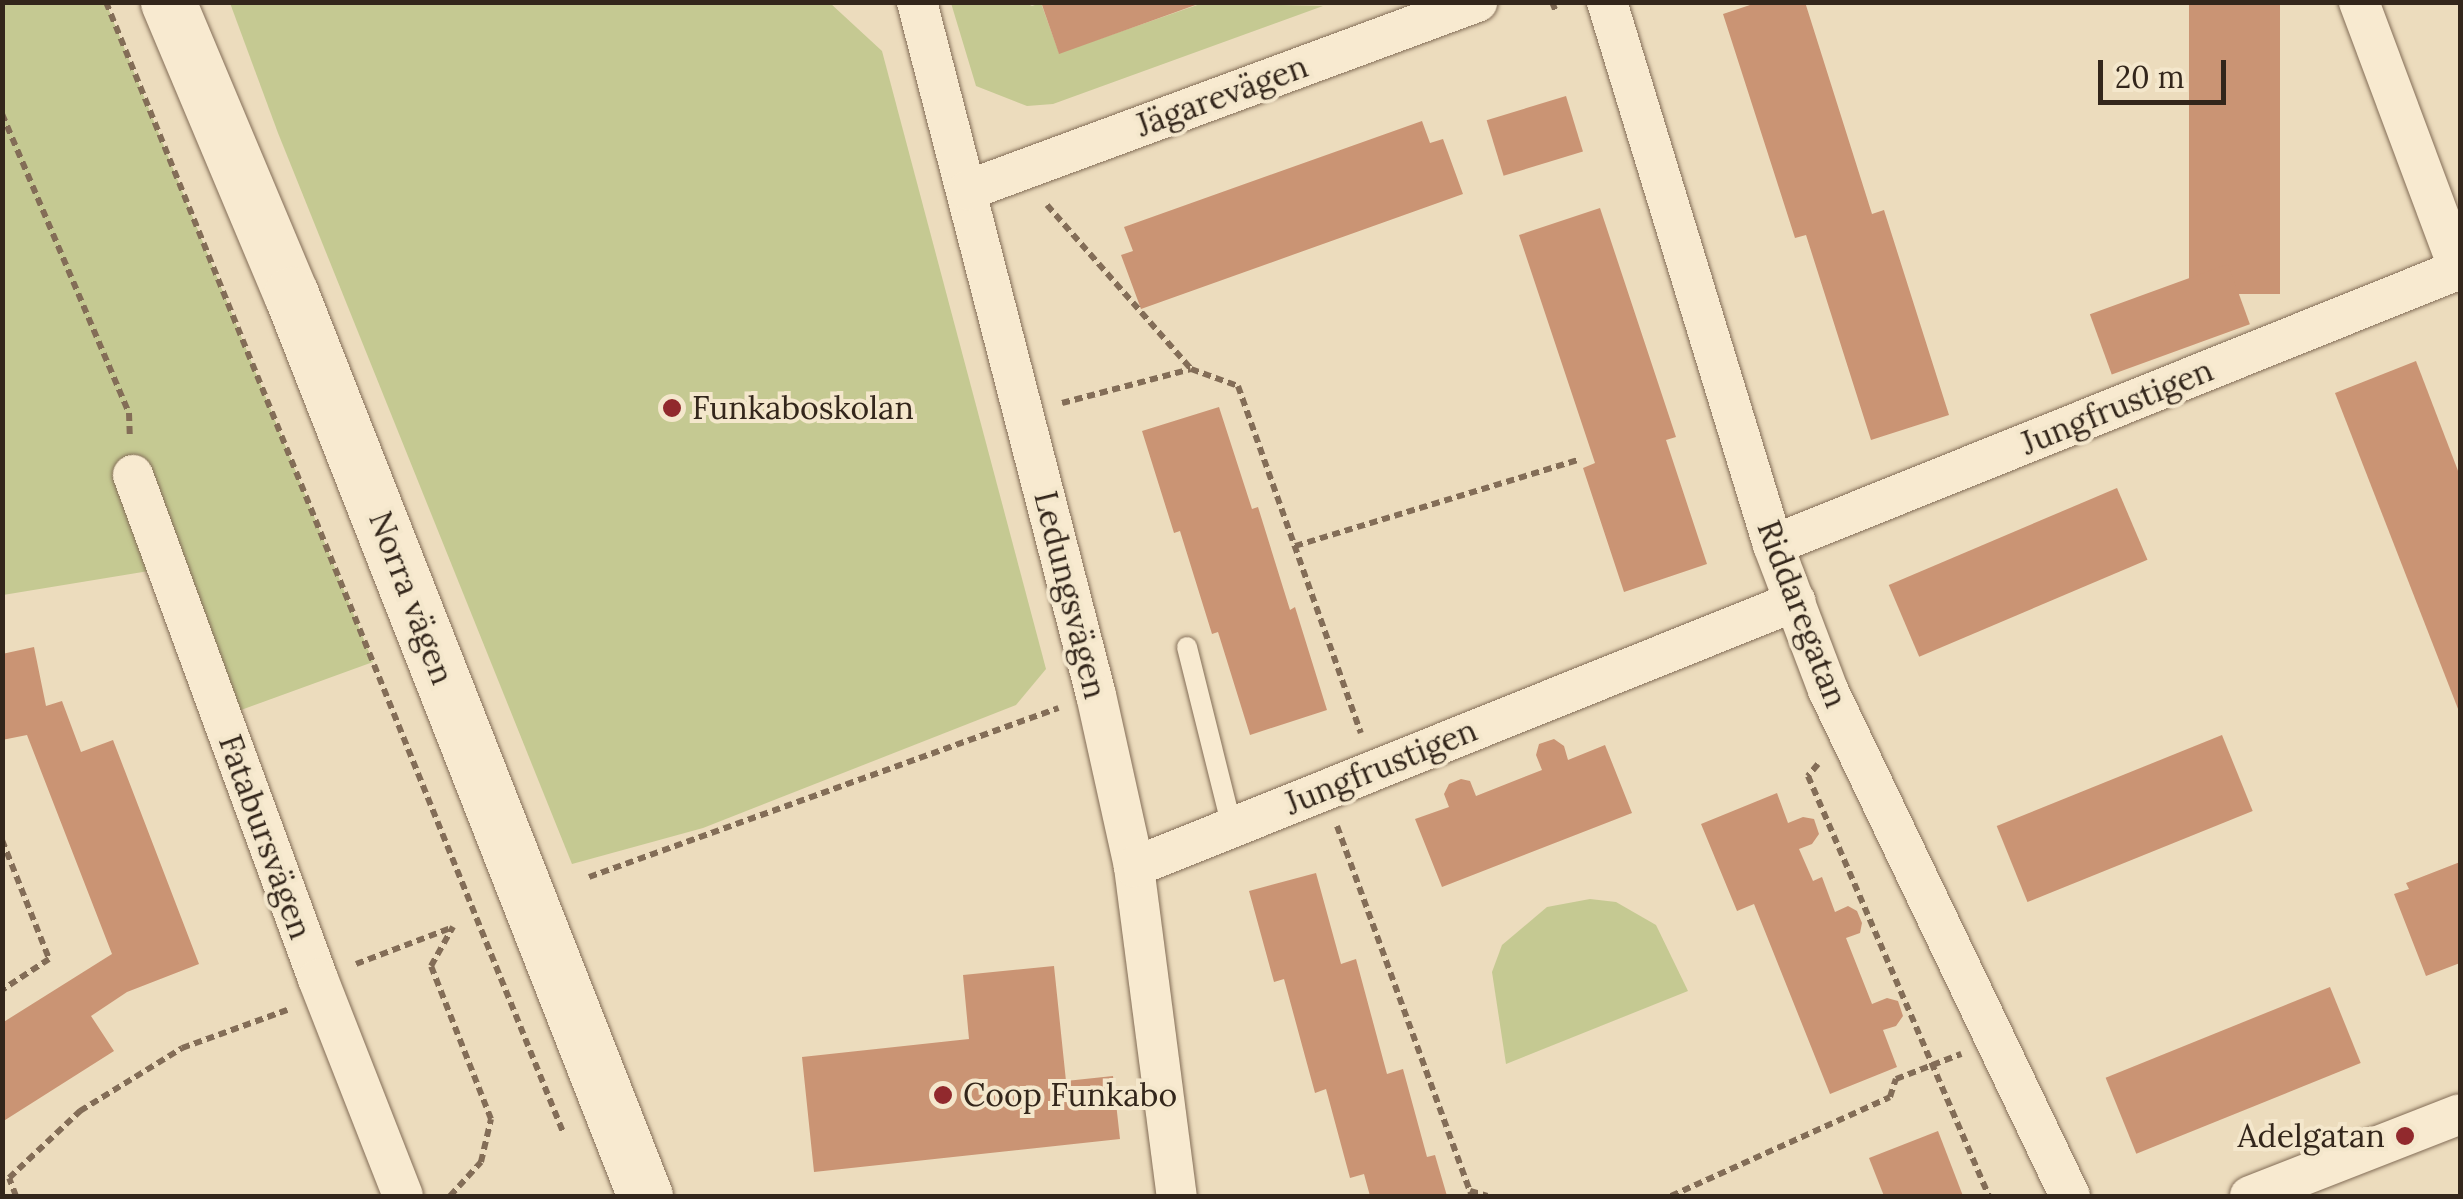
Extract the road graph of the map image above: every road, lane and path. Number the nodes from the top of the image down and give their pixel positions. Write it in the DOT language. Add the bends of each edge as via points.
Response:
graph roads {
  1 [pos="106,2"];
  2 [pos="168,2"];
  3 [pos="917,2"];
  4 [pos="1477,2"];
  5 [pos="1552,2"];
  6 [pos="1607,2"];
  7 [pos="2359,2"];
  8 [pos="1556,12"];
  9 [pos="2,114"];
  10 [pos="1033,166"];
  11 [pos="968,190"];
  12 [pos="2460,270"];
  13 [pos="1191,369"];
  14 [pos="1024,413"];
  15 [pos="1578,460"];
  16 [pos="133,476"];
  17 [pos="1773,545"];
  18 [pos="1295,546"];
  19 [pos="1796,601"];
  20 [pos="1187,648"];
  21 [pos="1096,695"];
  22 [pos="1829,752"];
  23 [pos="1374,770"];
  24 [pos="1324,790"];
  25 [pos="1232,827"];
  26 [pos="2,840"];
  27 [pos="1134,866"];
  28 [pos="589,877"];
  29 [pos="321,988"];
  30 [pos="2,990"];
  31 [pos="1995,1040"];
  32 [pos="1934,1064"];
  33 [pos="2460,1114"];
  34 [pos="566,1141"];
  35 [pos="1471,1194"];
  36 [pos="16,1196"];
  37 [pos="403,1196"];
  38 [pos="450,1196"];
  39 [pos="645,1196"];
  40 [pos="1177,1196"];
  41 [pos="1486,1196"];
  42 [pos="1671,1196"];
  43 [pos="1989,1196"];
  44 [pos="2070,1196"];
  45 [pos="2250,1196"];
  1 -- 34 [label="path"];
  2 -- 39 [label="main road, Norra vägen" via="298,312"];
  3 -- 11 [label="street, Ledungsvägen"];
  4 -- 10 [label="street, Jägarevägen"];
  5 -- 8 [label="path"];
  6 -- 17 [label="street, Riddaregatan"];
  7 -- 12 [label="street"];
  9 -- 16 [label="path" via="128,413"];
  10 -- 11 [label="street, Jägarevägen"];
  10 -- 13 [label="path" via="1048,208"];
  11 -- 14 [label="street, Ledungsvägen"];
  12 -- 17 [label="street, Jungfrustigen"];
  13 -- 14 [label="path"];
  13 -- 18 [label="path" via="1238,386"];
  14 -- 21 [label="street, Ledungsvägen"];
  15 -- 18 [label="path"];
  16 -- 29 [label="street, Fatabursvägen"];
  17 -- 19 [label="street, Riddaregatan"];
  18 -- 23 [label="path"];
  19 -- 23 [label="street, Jungfrustigen"];
  19 -- 31 [label="street, Riddaregatan" via="1828,690"];
  20 -- 25 [label="lane"];
  21 -- 27 [label="street, Ledungsvägen"];
  21 -- 28 [label="path"];
  22 -- 32 [label="path" via="1808,776"];
  23 -- 24 [label="street, Jungfrustigen"];
  24 -- 25 [label="street, Jungfrustigen"];
  24 -- 35 [label="path"];
  25 -- 27 [label="street, Jungfrustigen"];
  26 -- 30 [label="path" via="49,960"];
  27 -- 40 [label="street, Ledungsvägen"];
  29 -- 36 [label="path" via="182,1048 80,1111 9,1178"];
  29 -- 37 [label="street, Fatabursvägen"];
  29 -- 38 [label="path" via="453,927 431,966 491,1118 481,1162"];
  31 -- 32 [label="path"];
  31 -- 44 [label="street, Riddaregatan"];
  32 -- 42 [label="path" via="1896,1079 1890,1097"];
  32 -- 43 [label="path"];
  33 -- 45 [label="street"];
  35 -- 41 [label="path"];
}
